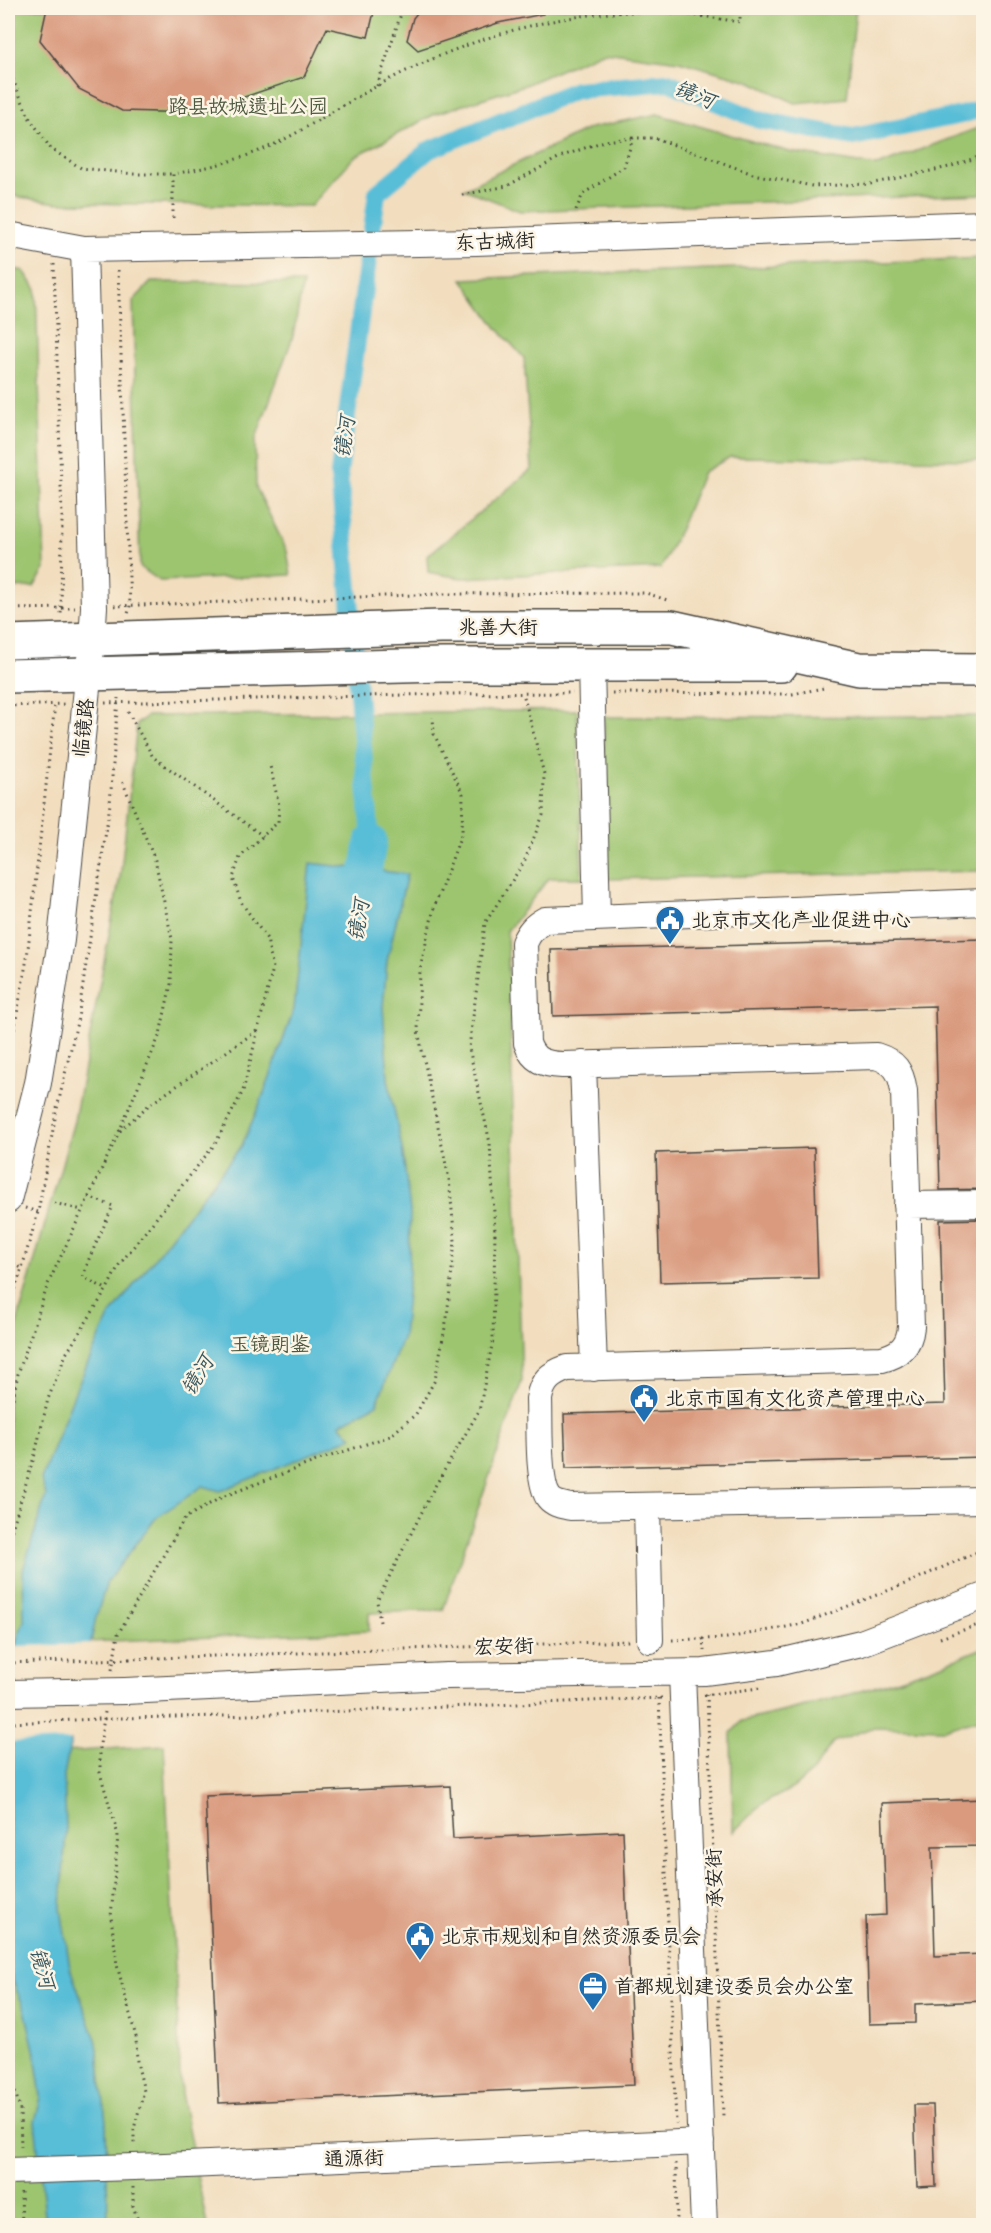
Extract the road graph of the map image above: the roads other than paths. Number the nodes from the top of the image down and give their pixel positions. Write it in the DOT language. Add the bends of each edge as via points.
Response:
graph roads {
  1 [pos="984,224"];
  2 [pos="8,235"];
  3 [pos="84,249"];
  4 [pos="92,640"];
  5 [pos="8,642"];
  6 [pos="984,670"];
  7 [pos="8,676"];
  8 [pos="591,679"];
  9 [pos="984,688"];
  10 [pos="87,689"];
  11 [pos="984,902"];
  12 [pos="597,918"];
  13 [pos="583,1064"];
  14 [pos="8,1200"];
  15 [pos="984,1204"];
  16 [pos="907,1205"];
  17 [pos="594,1368"];
  18 [pos="984,1500"];
  19 [pos="647,1506"];
  20 [pos="984,1596"];
  21 [pos="650,1640"];
  22 [pos="682,1673"];
  23 [pos="8,1693"];
  24 [pos="689,2143"];
  25 [pos="16,2170"];
  26 [pos="704,2226"];
  1 -- 3 [label="street, 东古城街" via="476,242"];
  2 -- 3 [label="street, 东古城街"];
  3 -- 4 [label="street, 临镜路"];
  4 -- 5 [label="main road, 兆善大街"];
  4 -- 6 [label="main road, 兆善大街" via="441,627 672,627 859,669"];
  4 -- 10 [label="street, 临镜路"];
  7 -- 10 [label="main road, 兆善大街"];
  8 -- 9 [label="main road, 兆善大街" via="782,665 838,685"];
  8 -- 10 [label="main road, 兆善大街"];
  8 -- 12 [label="street"];
  10 -- 14 [label="street, 临镜路" via="59,951 38,1083"];
  11 -- 12 [label="street"];
  12 -- 13 [label="street" via="545,920 528,932 524,943 530,1053 548,1064"];
  13 -- 16 [label="street" via="876,1056 887,1059 902,1077"];
  13 -- 17 [label="street"];
  15 -- 16 [label="street"];
  16 -- 17 [label="street" via="911,1327 909,1340 895,1356"];
  17 -- 19 [label="street" via="555,1372 541,1388 545,1491 550,1499 570,1507"];
  18 -- 19 [label="street"];
  19 -- 21 [label="street"];
  20 -- 22 [label="street, 宏安街" via="861,1643 776,1663"];
  22 -- 23 [label="street, 宏安街, bridge" via="117,1684"];
  22 -- 24 [label="street, 承安街"];
  24 -- 25 [label="street, 通源街, bridge"];
  24 -- 26 [label="street, 承安街"];
}
